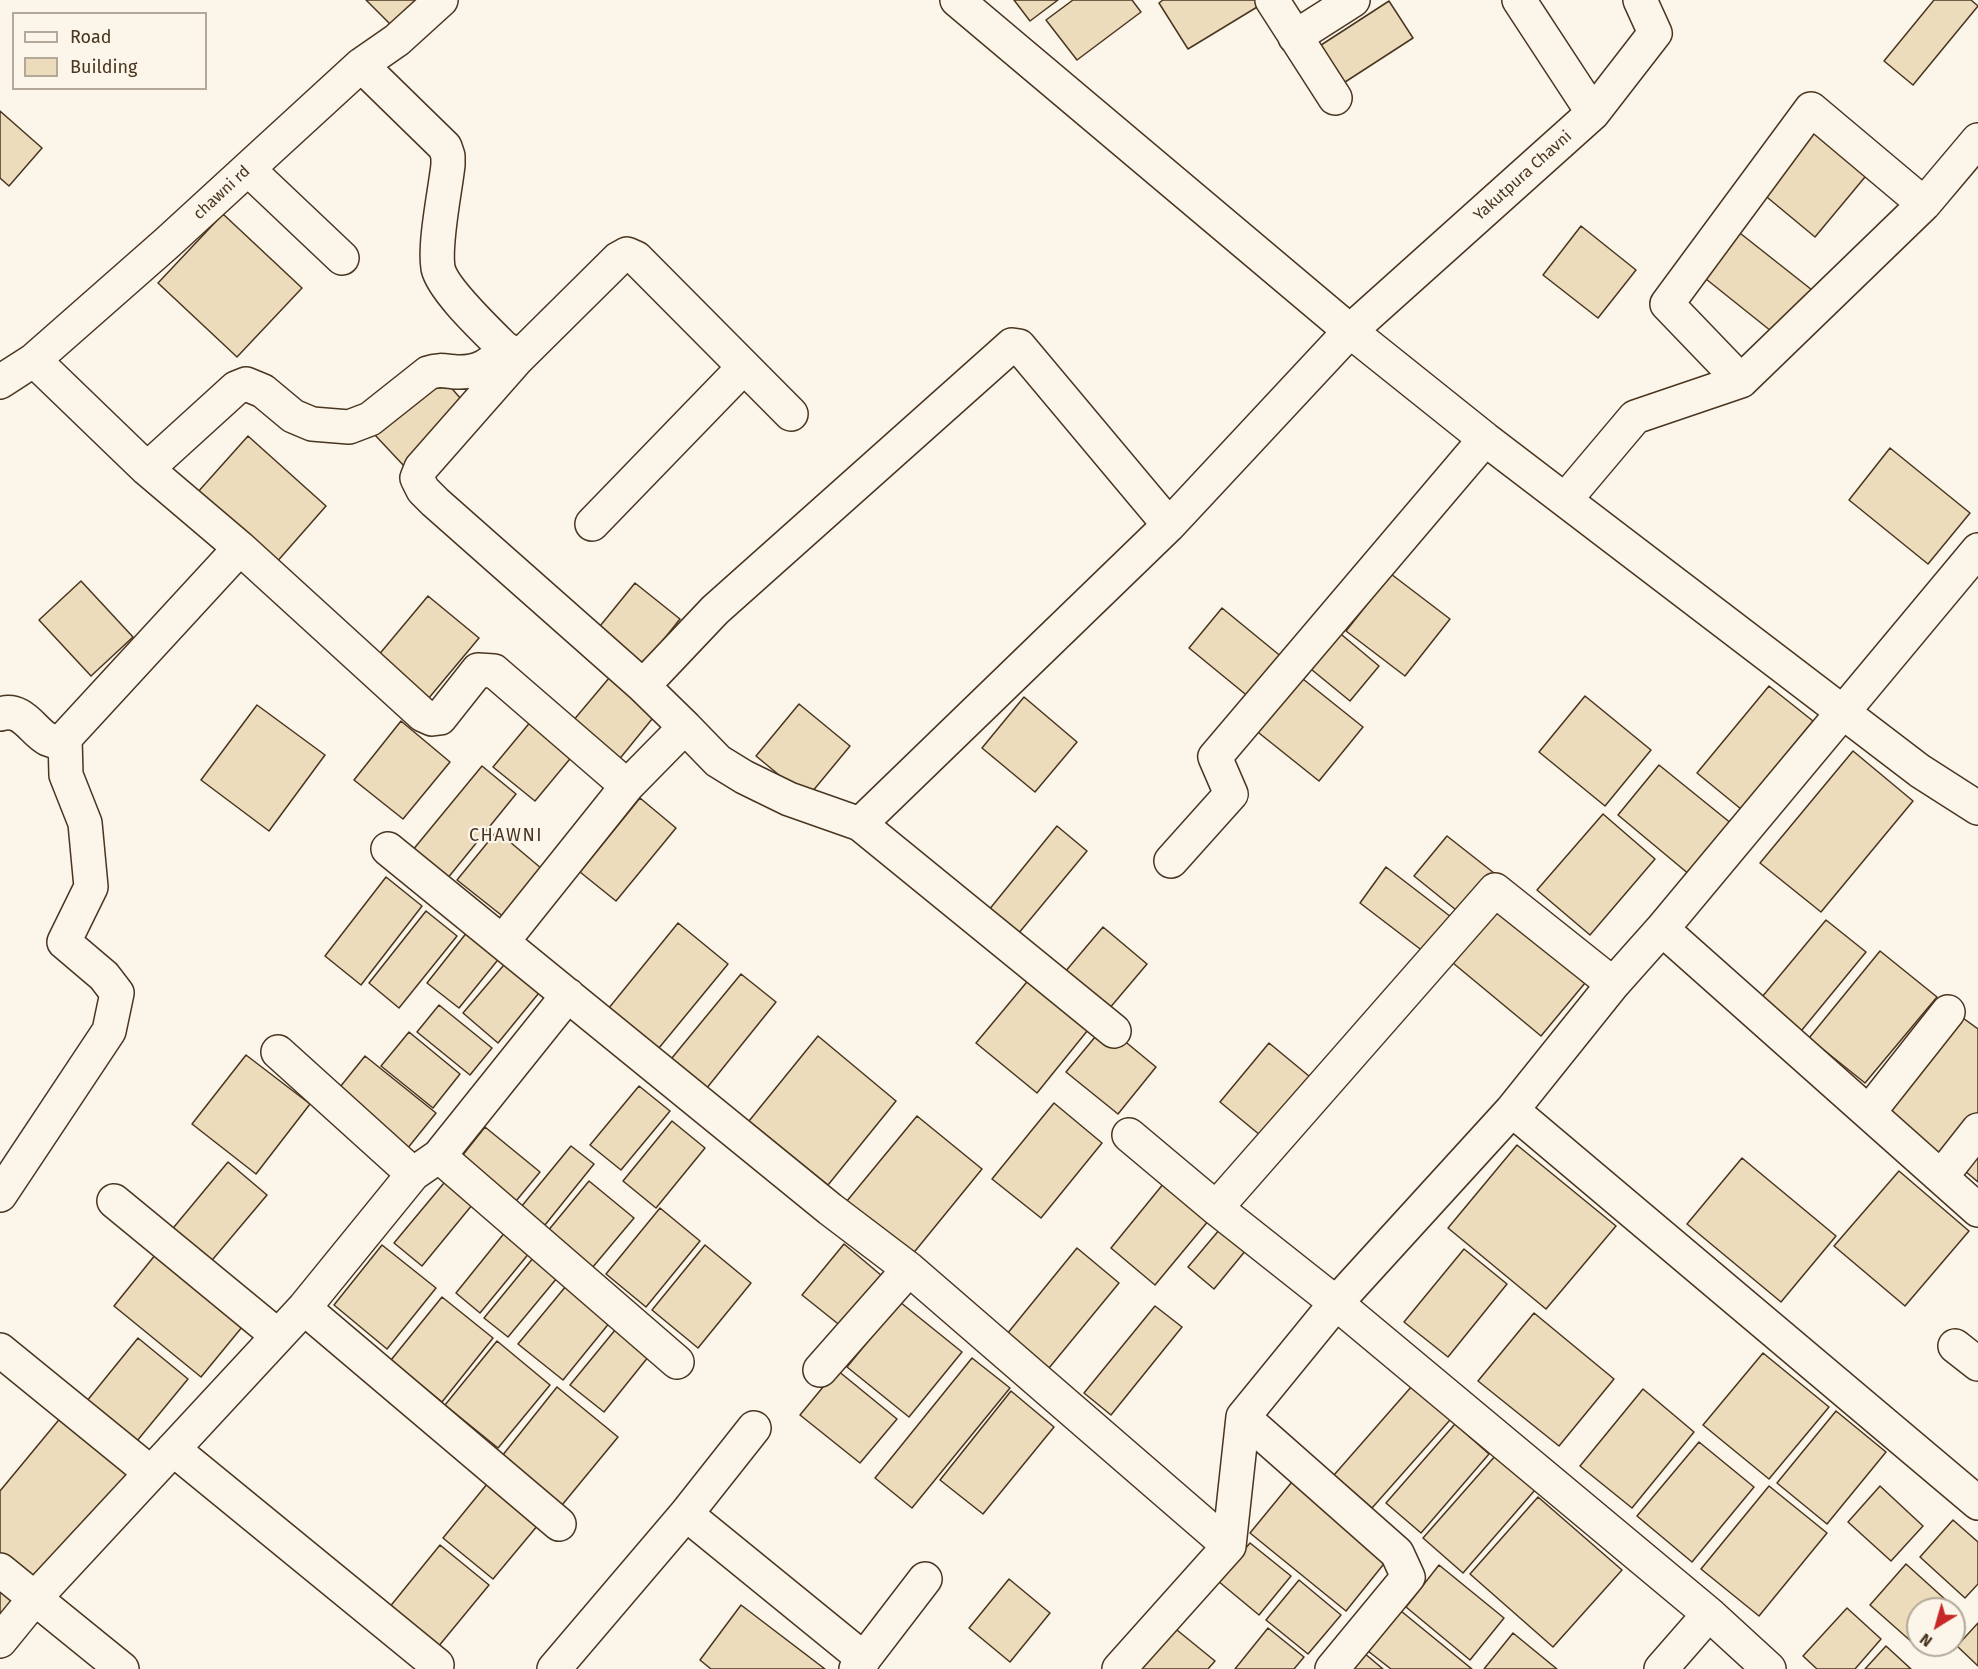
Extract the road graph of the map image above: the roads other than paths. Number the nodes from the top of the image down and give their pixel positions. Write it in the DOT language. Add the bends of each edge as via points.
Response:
graph roads {
  1 [pos="441,0"];
  2 [pos="957,0"];
  3 [pos="1272,0"];
  4 [pos="1353,0"];
  5 [pos="1519,0"];
  6 [pos="1640,0"];
  7 [pos="1296,37"];
  8 [pos="361,65"];
  9 [pos="1335,98"];
  10 [pos="1593,113"];
  11 [pos="1978,140"];
  12 [pos="248,169"];
  13 [pos="1924,204"];
  14 [pos="342,258"];
  15 [pos="1350,331"];
  16 [pos="511,355"];
  17 [pos="34,360"];
  18 [pos="744,367"];
  19 [pos="1741,381"];
  20 [pos="0,382"];
  21 [pos="791,414"];
  22 [pos="1485,439"];
  23 [pos="147,469"];
  24 [pos="1565,500"];
  25 [pos="592,524"];
  26 [pos="1169,525"];
  27 [pos="240,548"];
  28 [pos="1977,555"];
  29 [pos="643,686"];
  30 [pos="1843,713"];
  31 [pos="0,714"];
  32 [pos="685,727"];
  33 [pos="64,738"];
  34 [pos="627,786"];
  35 [pos="1978,808"];
  36 [pos="860,824"];
  37 [pos="388,849"];
  38 [pos="1171,861"];
  39 [pos="1662,929"];
  40 [pos="503,941"];
  41 [pos="1613,984"];
  42 [pos="568,995"];
  43 [pos="1948,1012"];
  44 [pos="1114,1031"];
  45 [pos="278,1052"];
  46 [pos="1512,1110"];
  47 [pos="1869,1112"];
  48 [pos="1978,1130"];
  49 [pos="1129,1135"];
  50 [pos="439,1156"];
  51 [pos="413,1174"];
  52 [pos="1941,1177"];
  53 [pos="1,1192"];
  54 [pos="114,1201"];
  55 [pos="1216,1208"];
  56 [pos="1978,1210"];
  57 [pos="909,1269"];
  58 [pos="1336,1303"];
  59 [pos="304,1308"];
  60 [pos="278,1335"];
  61 [pos="0,1350"];
  62 [pos="676,1362"];
  63 [pos="820,1370"];
  64 [pos="1243,1417"];
  65 [pos="754,1428"];
  66 [pos="173,1449"];
  67 [pos="151,1473"];
  68 [pos="1978,1503"];
  69 [pos="686,1514"];
  70 [pos="559,1524"];
  71 [pos="1229,1546"];
  72 [pos="0,1570"];
  73 [pos="925,1579"];
  74 [pos="35,1598"];
  75 [pos="1708,1614"];
  76 [pos="0,1641"];
  77 [pos="860,1664"];
  78 [pos="437,1665"];
  79 [pos="122,1669"];
  80 [pos="554,1669"];
  81 [pos="1119,1669"];
  82 [pos="1332,1669"];
  83 [pos="1661,1669"];
  84 [pos="1769,1669"];
  1 -- 8 [label="street, chawni rd" via="397,40"];
  2 -- 15 [label="street"];
  3 -- 7 [label="street"];
  4 -- 7 [label="street"];
  5 -- 10 [label="street"];
  6 -- 10 [label="street, Yakutpura Chavni" via="1655,33"];
  7 -- 9 [label="street"];
  8 -- 12 [label="street, chawni rd"];
  8 -- 16 [label="street" via="445,147 448,165 438,269 448,289"];
  10 -- 15 [label="street, Yakutpura Chavni"];
  11 -- 13 [label="street"];
  12 -- 14 [label="street"];
  12 -- 17 [label="street, chawni rd"];
  13 -- 19 [label="street"];
  13 -- 19 [label="street" via="1811,109 1667,304"];
  15 -- 22 [label="street"];
  15 -- 26 [label="street, Yakutpura Chavni"];
  16 -- 18 [label="street" via="627,254 636,258"];
  16 -- 23 [label="street" via="477,371 439,369 428,373 370,419 349,427 312,424 292,416 263,391 246,384 236,388"];
  16 -- 29 [label="street" via="417,478 435,502"];
  17 -- 20 [label="street, chawni rd"];
  17 -- 23 [label="street"];
  18 -- 21 [label="street"];
  18 -- 25 [label="street"];
  19 -- 24 [label="street" via="1635,417"];
  22 -- 24 [label="street"];
  22 -- 38 [label="street" via="1215,758 1231,794"];
  23 -- 27 [label="street"];
  24 -- 30 [label="street"];
  26 -- 29 [label="street" via="1019,346 1012,345 715,610"];
  26 -- 36 [label="street, Yakutpura Chavni"];
  27 -- 33 [label="street"];
  27 -- 34 [label="street" via="423,715 440,718 478,670 494,671"];
  28 -- 30 [label="street"];
  29 -- 32 [label="street"];
  30 -- 35 [label="street" via="1920,771"];
  30 -- 39 [label="street"];
  31 -- 33 [label="street" via="19,715 50,742"];
  32 -- 34 [label="street"];
  32 -- 36 [label="street" via="718,762 744,777 789,799"];
  33 -- 53 [label="street" via="66,776 85,823 91,887 64,942 104,976 117,993 115,1009 109,1031"];
  34 -- 40 [label="street"];
  36 -- 44 [label="street"];
  37 -- 40 [label="street"];
  39 -- 41 [label="street"];
  39 -- 47 [label="street"];
  40 -- 42 [label="street"];
  41 -- 46 [label="street"];
  41 -- 55 [label="street" via="1495,890"];
  42 -- 50 [label="street"];
  42 -- 57 [label="street"];
  43 -- 47 [label="street"];
  45 -- 51 [label="street"];
  46 -- 58 [label="street"];
  46 -- 68 [label="street"];
  47 -- 52 [label="street"];
  48 -- 52 [label="street"];
  49 -- 55 [label="street"];
  50 -- 51 [label="street"];
  50 -- 62 [label="street"];
  51 -- 59 [label="street"];
  52 -- 56 [label="street"];
  54 -- 60 [label="street"];
  55 -- 58 [label="street"];
  57 -- 63 [label="street"];
  57 -- 71 [label="street"];
  58 -- 64 [label="street"];
  58 -- 75 [label="street"];
  59 -- 60 [label="street"];
  59 -- 70 [label="street"];
  60 -- 66 [label="street"];
  61 -- 67 [label="street"];
  64 -- 71 [label="street"];
  64 -- 82 [label="street" via="1397,1553 1408,1577"];
  65 -- 69 [label="street"];
  66 -- 67 [label="street"];
  66 -- 78 [label="street"];
  67 -- 74 [label="street"];
  69 -- 77 [label="street"];
  69 -- 80 [label="street"];
  71 -- 81 [label="street"];
  72 -- 74 [label="street"];
  73 -- 77 [label="street"];
  74 -- 76 [label="street"];
  74 -- 79 [label="street"];
  75 -- 83 [label="street"];
  75 -- 84 [label="street"];
}
